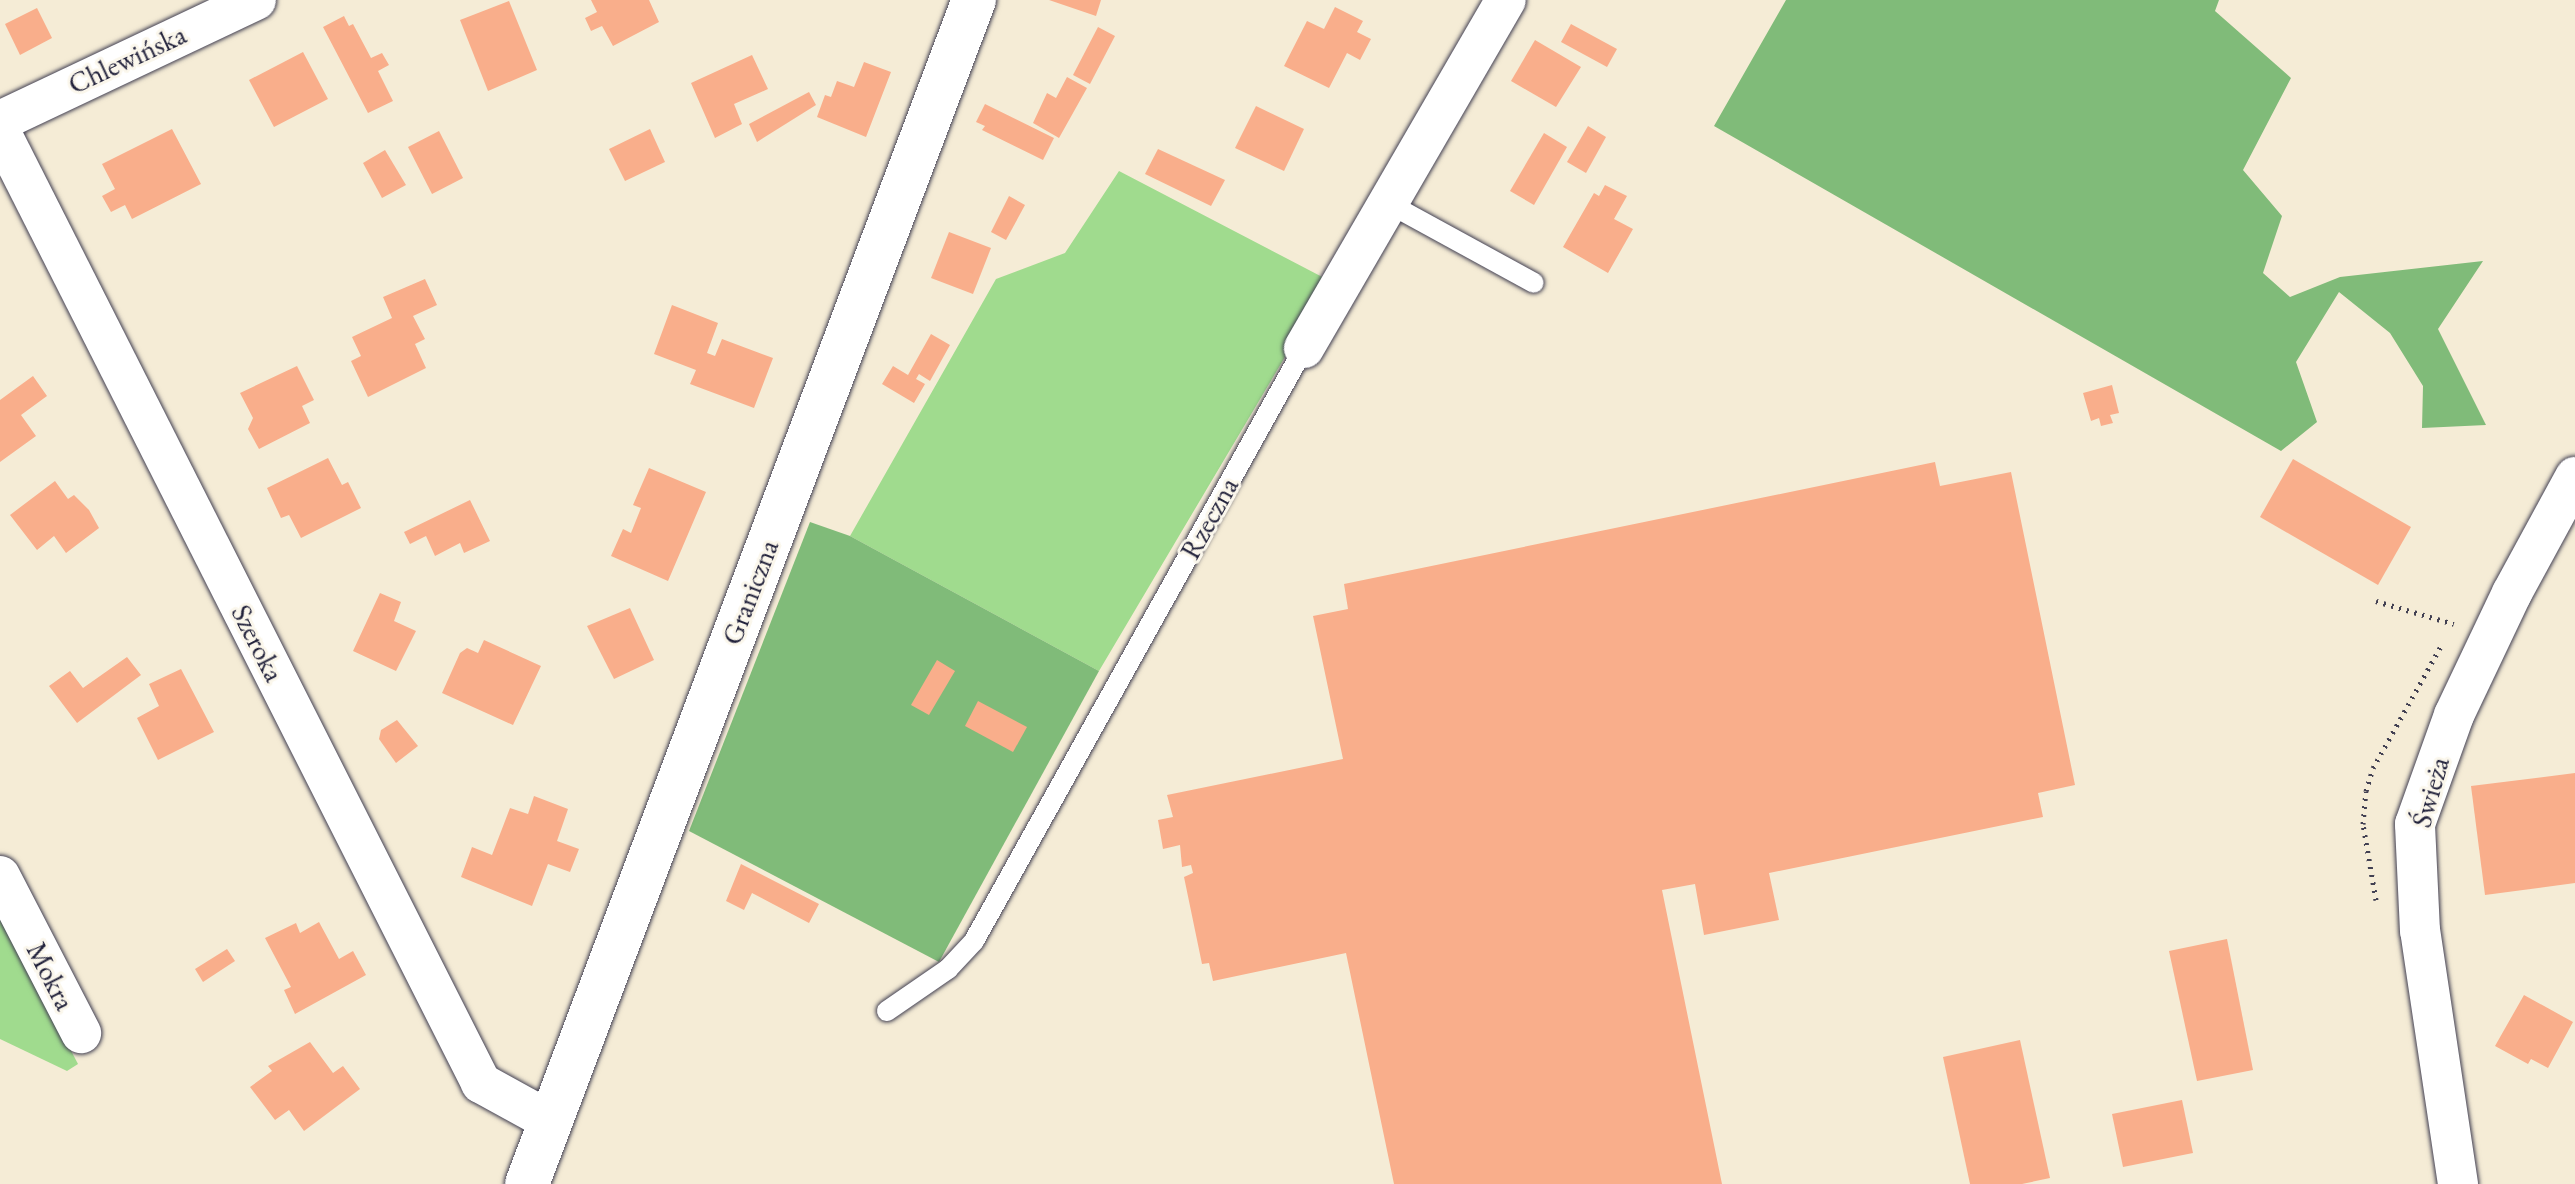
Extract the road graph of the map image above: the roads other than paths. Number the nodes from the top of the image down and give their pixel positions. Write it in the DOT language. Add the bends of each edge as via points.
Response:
graph roads {
  1 [pos="256,0"];
  2 [pos="974,0"];
  3 [pos="1506,0"];
  4 [pos="0,121"];
  5 [pos="0,131"];
  6 [pos="1388,203"];
  7 [pos="1534,283"];
  8 [pos="1304,348"];
  9 [pos="2575,477"];
  10 [pos="0,876"];
  11 [pos="887,1011"];
  12 [pos="81,1033"];
  13 [pos="550,1121"];
  14 [pos="527,1184"];
  15 [pos="2458,1184"];
  1 -- 4 [label="street, Chlewińska"];
  2 -- 13 [label="street, Graniczna"];
  3 -- 6 [label="street, Rzeczna"];
  5 -- 13 [label="street, Szeroka" via="481,1083"];
  6 -- 7 [label="lane"];
  6 -- 8 [label="street, Rzeczna"];
  8 -- 11 [label="lane, Rzeczna" via="974,941 948,969"];
  9 -- 15 [label="street, Świeża" via="2454,715 2415,824 2420,931"];
  10 -- 12 [label="street, Mokra"];
  13 -- 14 [label="street, Graniczna"];
}
